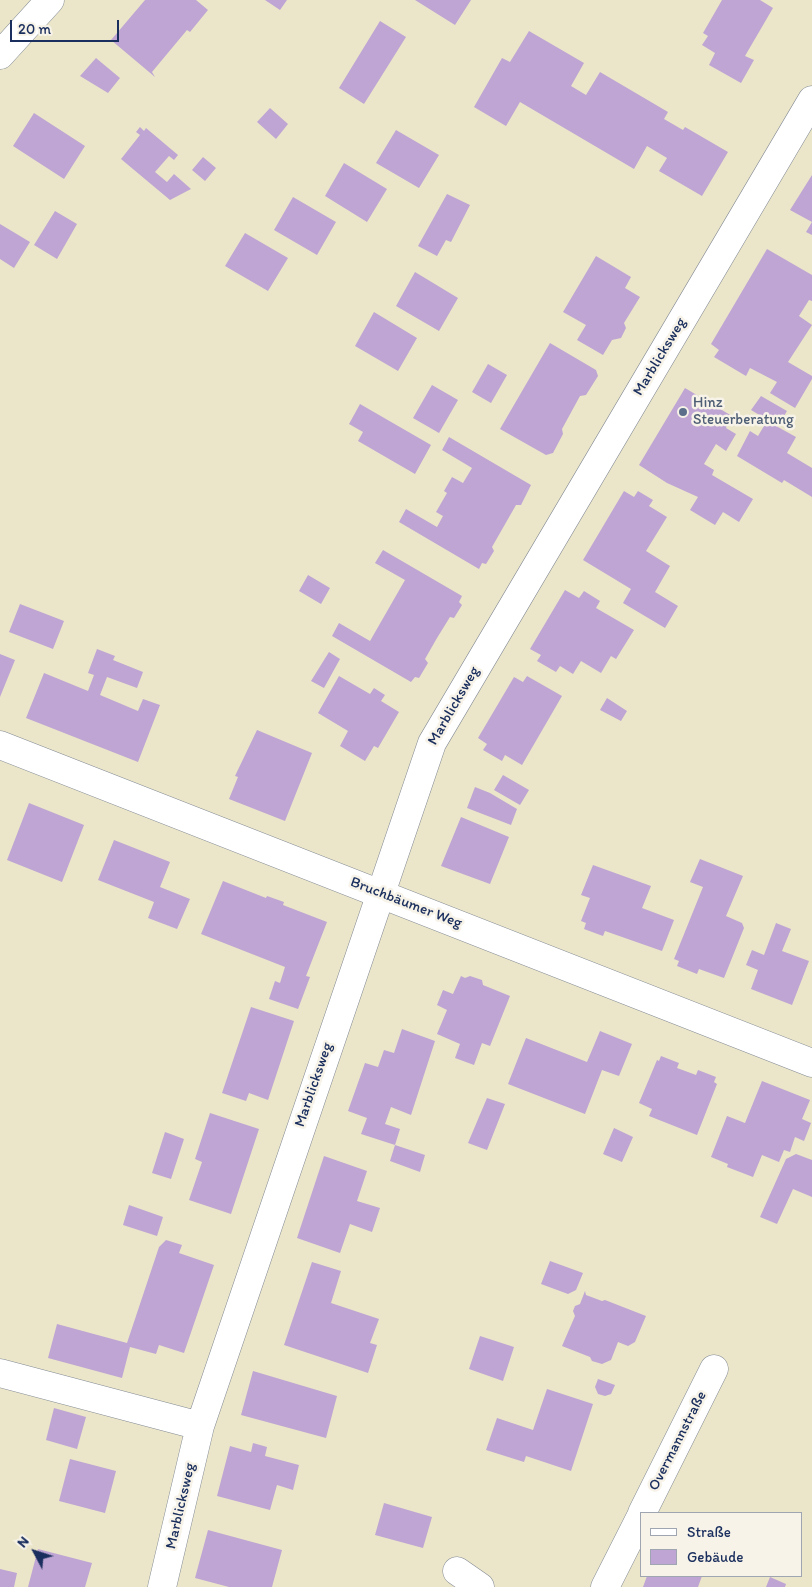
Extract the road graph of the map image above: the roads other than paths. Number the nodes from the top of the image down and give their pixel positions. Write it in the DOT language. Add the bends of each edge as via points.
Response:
graph roads {
  1 [pos="50,0"];
  2 [pos="0,56"];
  3 [pos="812,100"];
  4 [pos="0,745"];
  5 [pos="379,892"];
  6 [pos="812,1062"];
  7 [pos="714,1369"];
  8 [pos="0,1374"];
  9 [pos="200,1426"];
  10 [pos="643,1512"];
  11 [pos="640,1519"];
  12 [pos="457,1571"];
  13 [pos="162,1587"];
  14 [pos="480,1587"];
  15 [pos="605,1587"];
  1 -- 2 [label="street"];
  3 -- 5 [label="street, Marblicksweg" via="432,743"];
  4 -- 5 [label="street, Bruchbäumer Weg"];
  5 -- 6 [label="street, Bruchbäumer Weg"];
  5 -- 9 [label="street, Marblicksweg"];
  7 -- 10 [label="street, Overmannstraße"];
  8 -- 9 [label="street"];
  9 -- 13 [label="street, Marblicksweg"];
  11 -- 15 [label="street, Overmannstraße"];
  12 -- 14 [label="street"];
}
